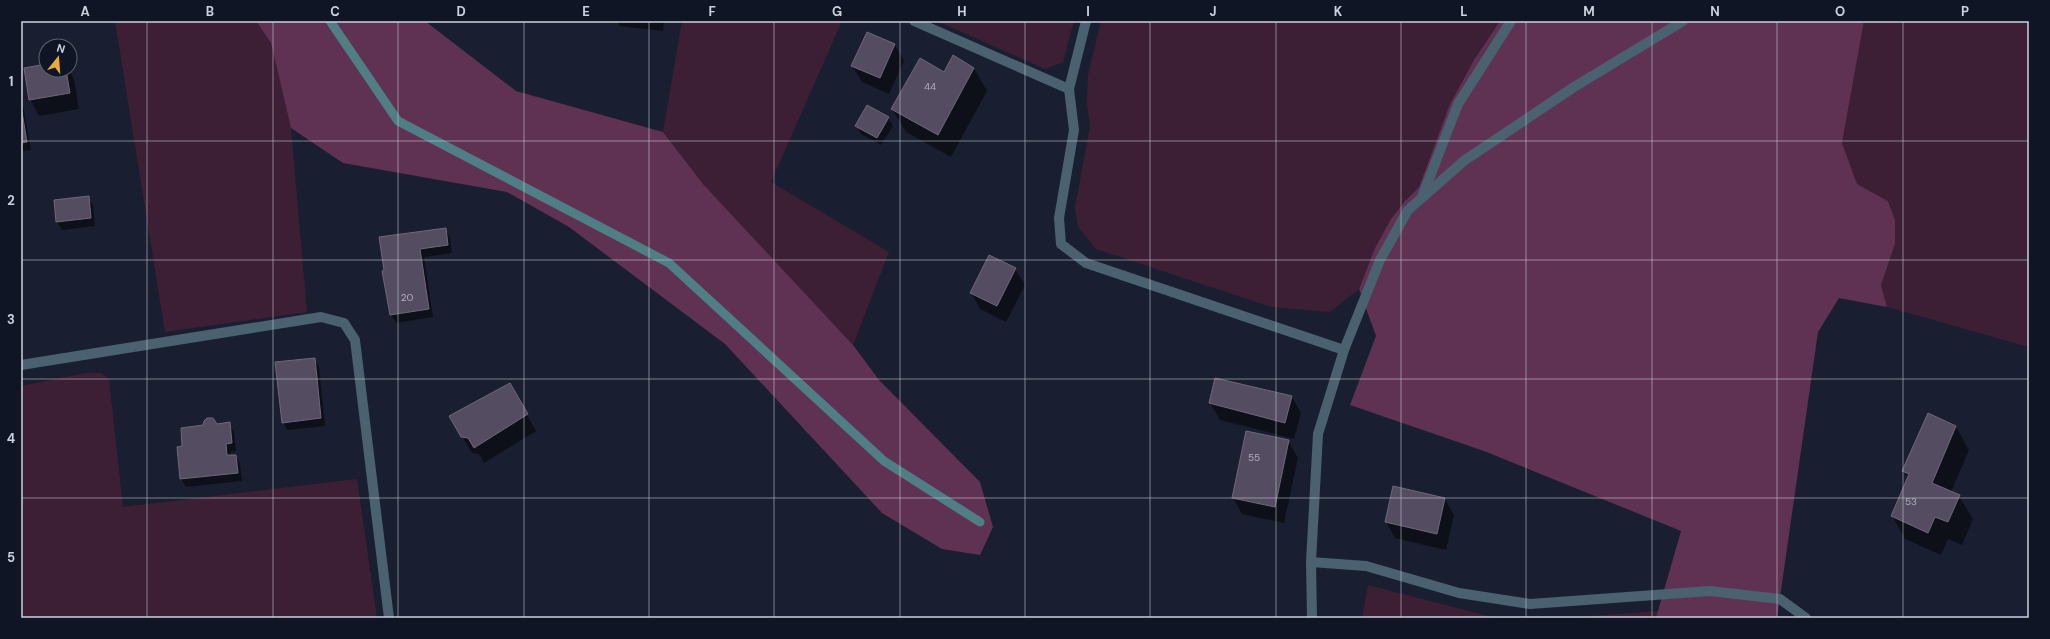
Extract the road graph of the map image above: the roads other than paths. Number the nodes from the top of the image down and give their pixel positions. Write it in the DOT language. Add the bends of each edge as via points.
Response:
graph roads {
  1 [pos="914,21"];
  2 [pos="1086,21"];
  3 [pos="1511,21"];
  4 [pos="1683,21"];
  5 [pos="1069,89"];
  6 [pos="1422,197"];
  7 [pos="1344,350"];
  8 [pos="21,365"];
  9 [pos="1311,562"];
  10 [pos="389,618"];
  11 [pos="1312,618"];
  12 [pos="1806,618"];
  1 -- 5 [label="street"];
  2 -- 5 [label="street"];
  3 -- 6 [label="street" via="1458,104"];
  4 -- 6 [label="street" via="1574,87 1471,156"];
  5 -- 7 [label="street" via="1074,130 1059,218 1061,244 1086,263"];
  6 -- 7 [label="street" via="1408,210 1380,260"];
  7 -- 9 [label="street" via="1318,434"];
  8 -- 10 [label="street" via="321,317 344,323 355,340"];
  9 -- 11 [label="street"];
  9 -- 12 [label="street" via="1366,566 1459,593 1530,604 1710,591 1780,599"];
}
